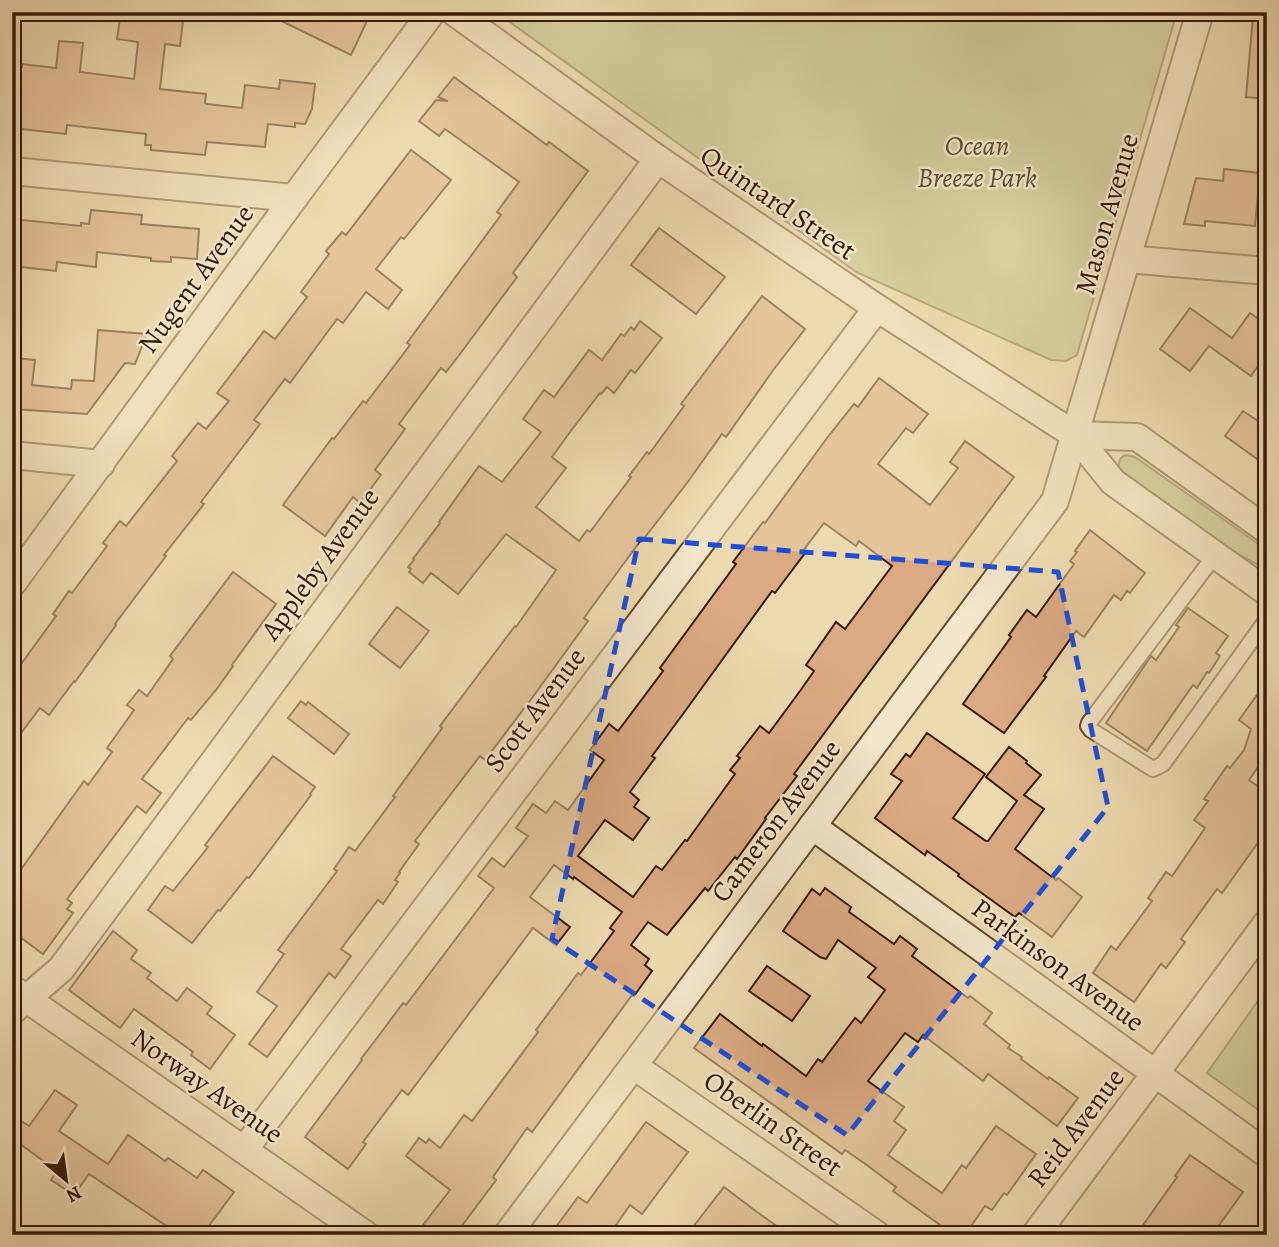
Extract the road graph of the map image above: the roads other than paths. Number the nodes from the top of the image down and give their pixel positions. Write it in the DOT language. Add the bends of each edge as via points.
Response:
graph roads {
  1 [pos="432,12"];
  2 [pos="454,12"];
  3 [pos="1200,12"];
  4 [pos="658,159"];
  5 [pos="12,171"];
  6 [pos="294,198"];
  7 [pos="1126,259"];
  8 [pos="1267,271"];
  9 [pos="877,308"];
  10 [pos="1075,435"];
  11 [pos="12,454"];
  12 [pos="101,464"];
  13 [pos="1267,530"];
  14 [pos="1214,555"];
  15 [pos="12,584"];
  16 [pos="1267,592"];
  17 [pos="1267,619"];
  18 [pos="812,826"];
  19 [pos="1267,923"];
  20 [pos="17,1000"];
  21 [pos="634,1066"];
  22 [pos="1155,1074"];
  23 [pos="244,1150"];
  24 [pos="1267,1154"];
  25 [pos="366,1235"];
  26 [pos="507,1235"];
  27 [pos="877,1235"];
  28 [pos="1035,1235"];
  1 -- 6 [label="street, Nugent Avenue"];
  2 -- 4 [label="street, Quintard Street"];
  3 -- 7 [label="street, Mason Avenue"];
  4 -- 9 [label="street, Quintard Street"];
  4 -- 20 [label="street, Appleby Avenue" via="61,969"];
  5 -- 6 [label="street"];
  6 -- 12 [label="street, Nugent Avenue"];
  7 -- 8 [label="street"];
  7 -- 10 [label="street, Mason Avenue"];
  9 -- 10 [label="street, Quintard Street"];
  9 -- 23 [label="street, Scott Avenue"];
  10 -- 13 [label="street" via="1137,437"];
  10 -- 14 [label="street, Quintard Street" via="1113,482"];
  10 -- 18 [label="street, Cameron Avenue" via="1055,501"];
  11 -- 12 [label="street"];
  12 -- 15 [label="street, Nugent Avenue"];
  14 -- 16 [label="street, Quintard Street"];
  14 -- 17 [label="lane" via="1089,723 1091,730 1153,768 1163,764"];
  18 -- 21 [label="street, Cameron Avenue"];
  18 -- 22 [label="street, Parkinson Avenue"];
  19 -- 22 [label="street, Reid Avenue"];
  20 -- 23 [label="street, Norway Avenue"];
  21 -- 26 [label="street, Cameron Avenue"];
  21 -- 27 [label="street, Oberlin Street"];
  22 -- 24 [label="street, Parkinson Avenue"];
  22 -- 28 [label="street, Reid Avenue"];
  23 -- 25 [label="street, Norway Avenue"];
}
